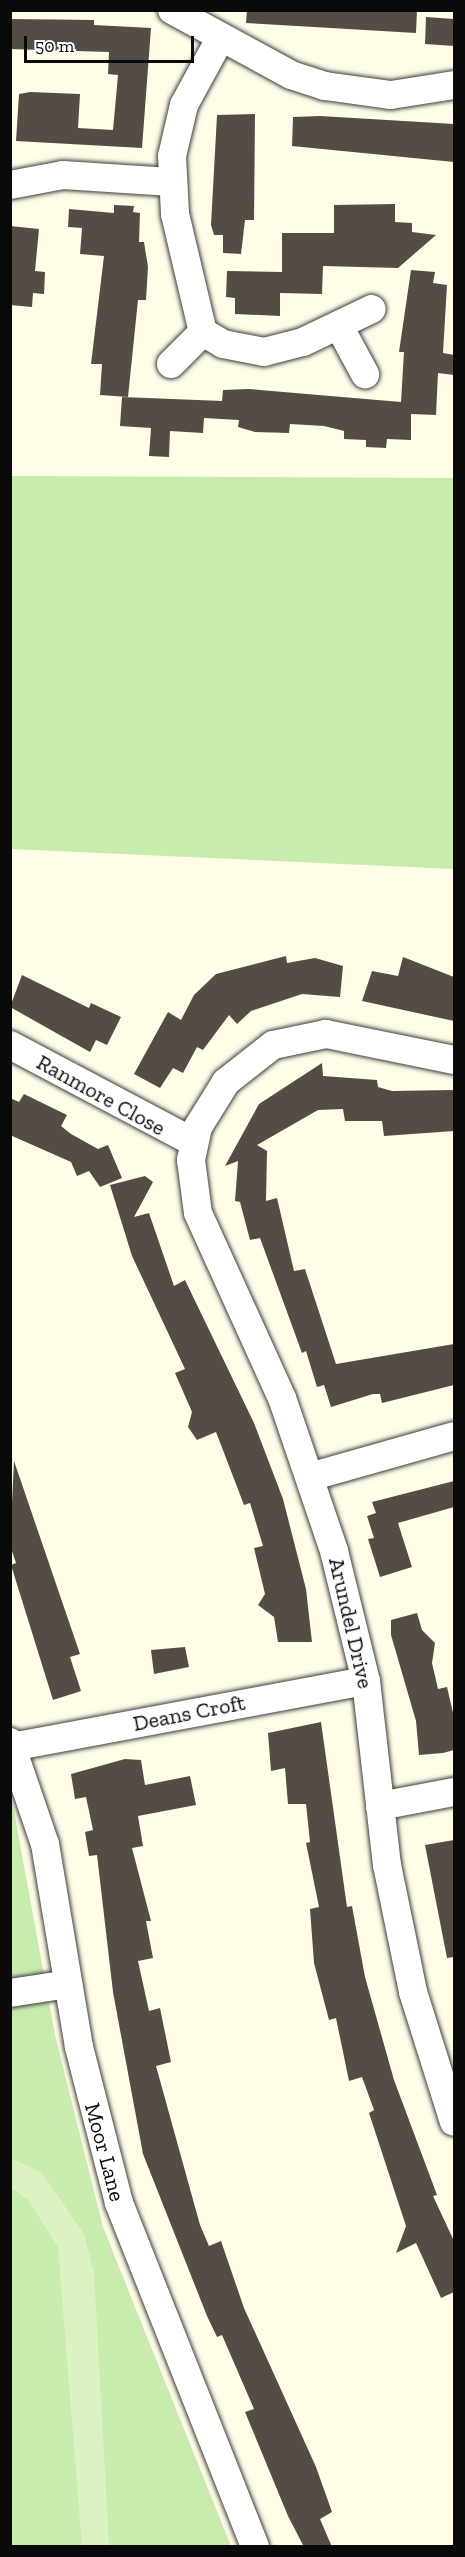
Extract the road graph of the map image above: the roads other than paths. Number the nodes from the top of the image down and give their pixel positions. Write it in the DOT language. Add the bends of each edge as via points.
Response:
graph roads {
  1 [pos="172,10"];
  2 [pos="221,37"];
  3 [pos="454,85"];
  4 [pos="171,183"];
  5 [pos="10,185"];
  6 [pos="372,309"];
  7 [pos="339,326"];
  8 [pos="203,332"];
  9 [pos="171,364"];
  10 [pos="365,374"];
  11 [pos="10,1044"];
  12 [pos="454,1060"];
  13 [pos="193,1142"];
  14 [pos="454,1436"];
  15 [pos="313,1476"];
  16 [pos="366,1681"];
  17 [pos="11,1744"];
  18 [pos="454,1792"];
  19 [pos="380,1806"];
  20 [pos="68,1984"];
  21 [pos="10,1993"];
  22 [pos="454,2122"];
  23 [pos="255,2547"];
  1 -- 2 [label="street"];
  2 -- 3 [label="street" via="325,86 391,95"];
  2 -- 4 [label="street" via="184,105"];
  4 -- 5 [label="street" via="63,175"];
  4 -- 8 [label="street"];
  6 -- 7 [label="street"];
  7 -- 8 [label="street" via="264,352 223,344"];
  7 -- 10 [label="street"];
  8 -- 9 [label="street"];
  11 -- 13 [label="street, Ranmore Close"];
  12 -- 13 [label="street" via="326,1034 273,1045 226,1082"];
  13 -- 15 [label="street, Arundel Drive" via="191,1177 198,1213"];
  14 -- 15 [label="street"];
  15 -- 16 [label="street, Arundel Drive"];
  16 -- 17 [label="street, Deans Croft"];
  16 -- 19 [label="street, Arundel Drive"];
  17 -- 20 [label="street, Moor Lane" via="45,1844"];
  18 -- 19 [label="street"];
  19 -- 22 [label="street, Arundel Drive" via="413,1992"];
  20 -- 21 [label="street"];
  20 -- 23 [label="street, Moor Lane" via="88,2090 132,2246"];
}
